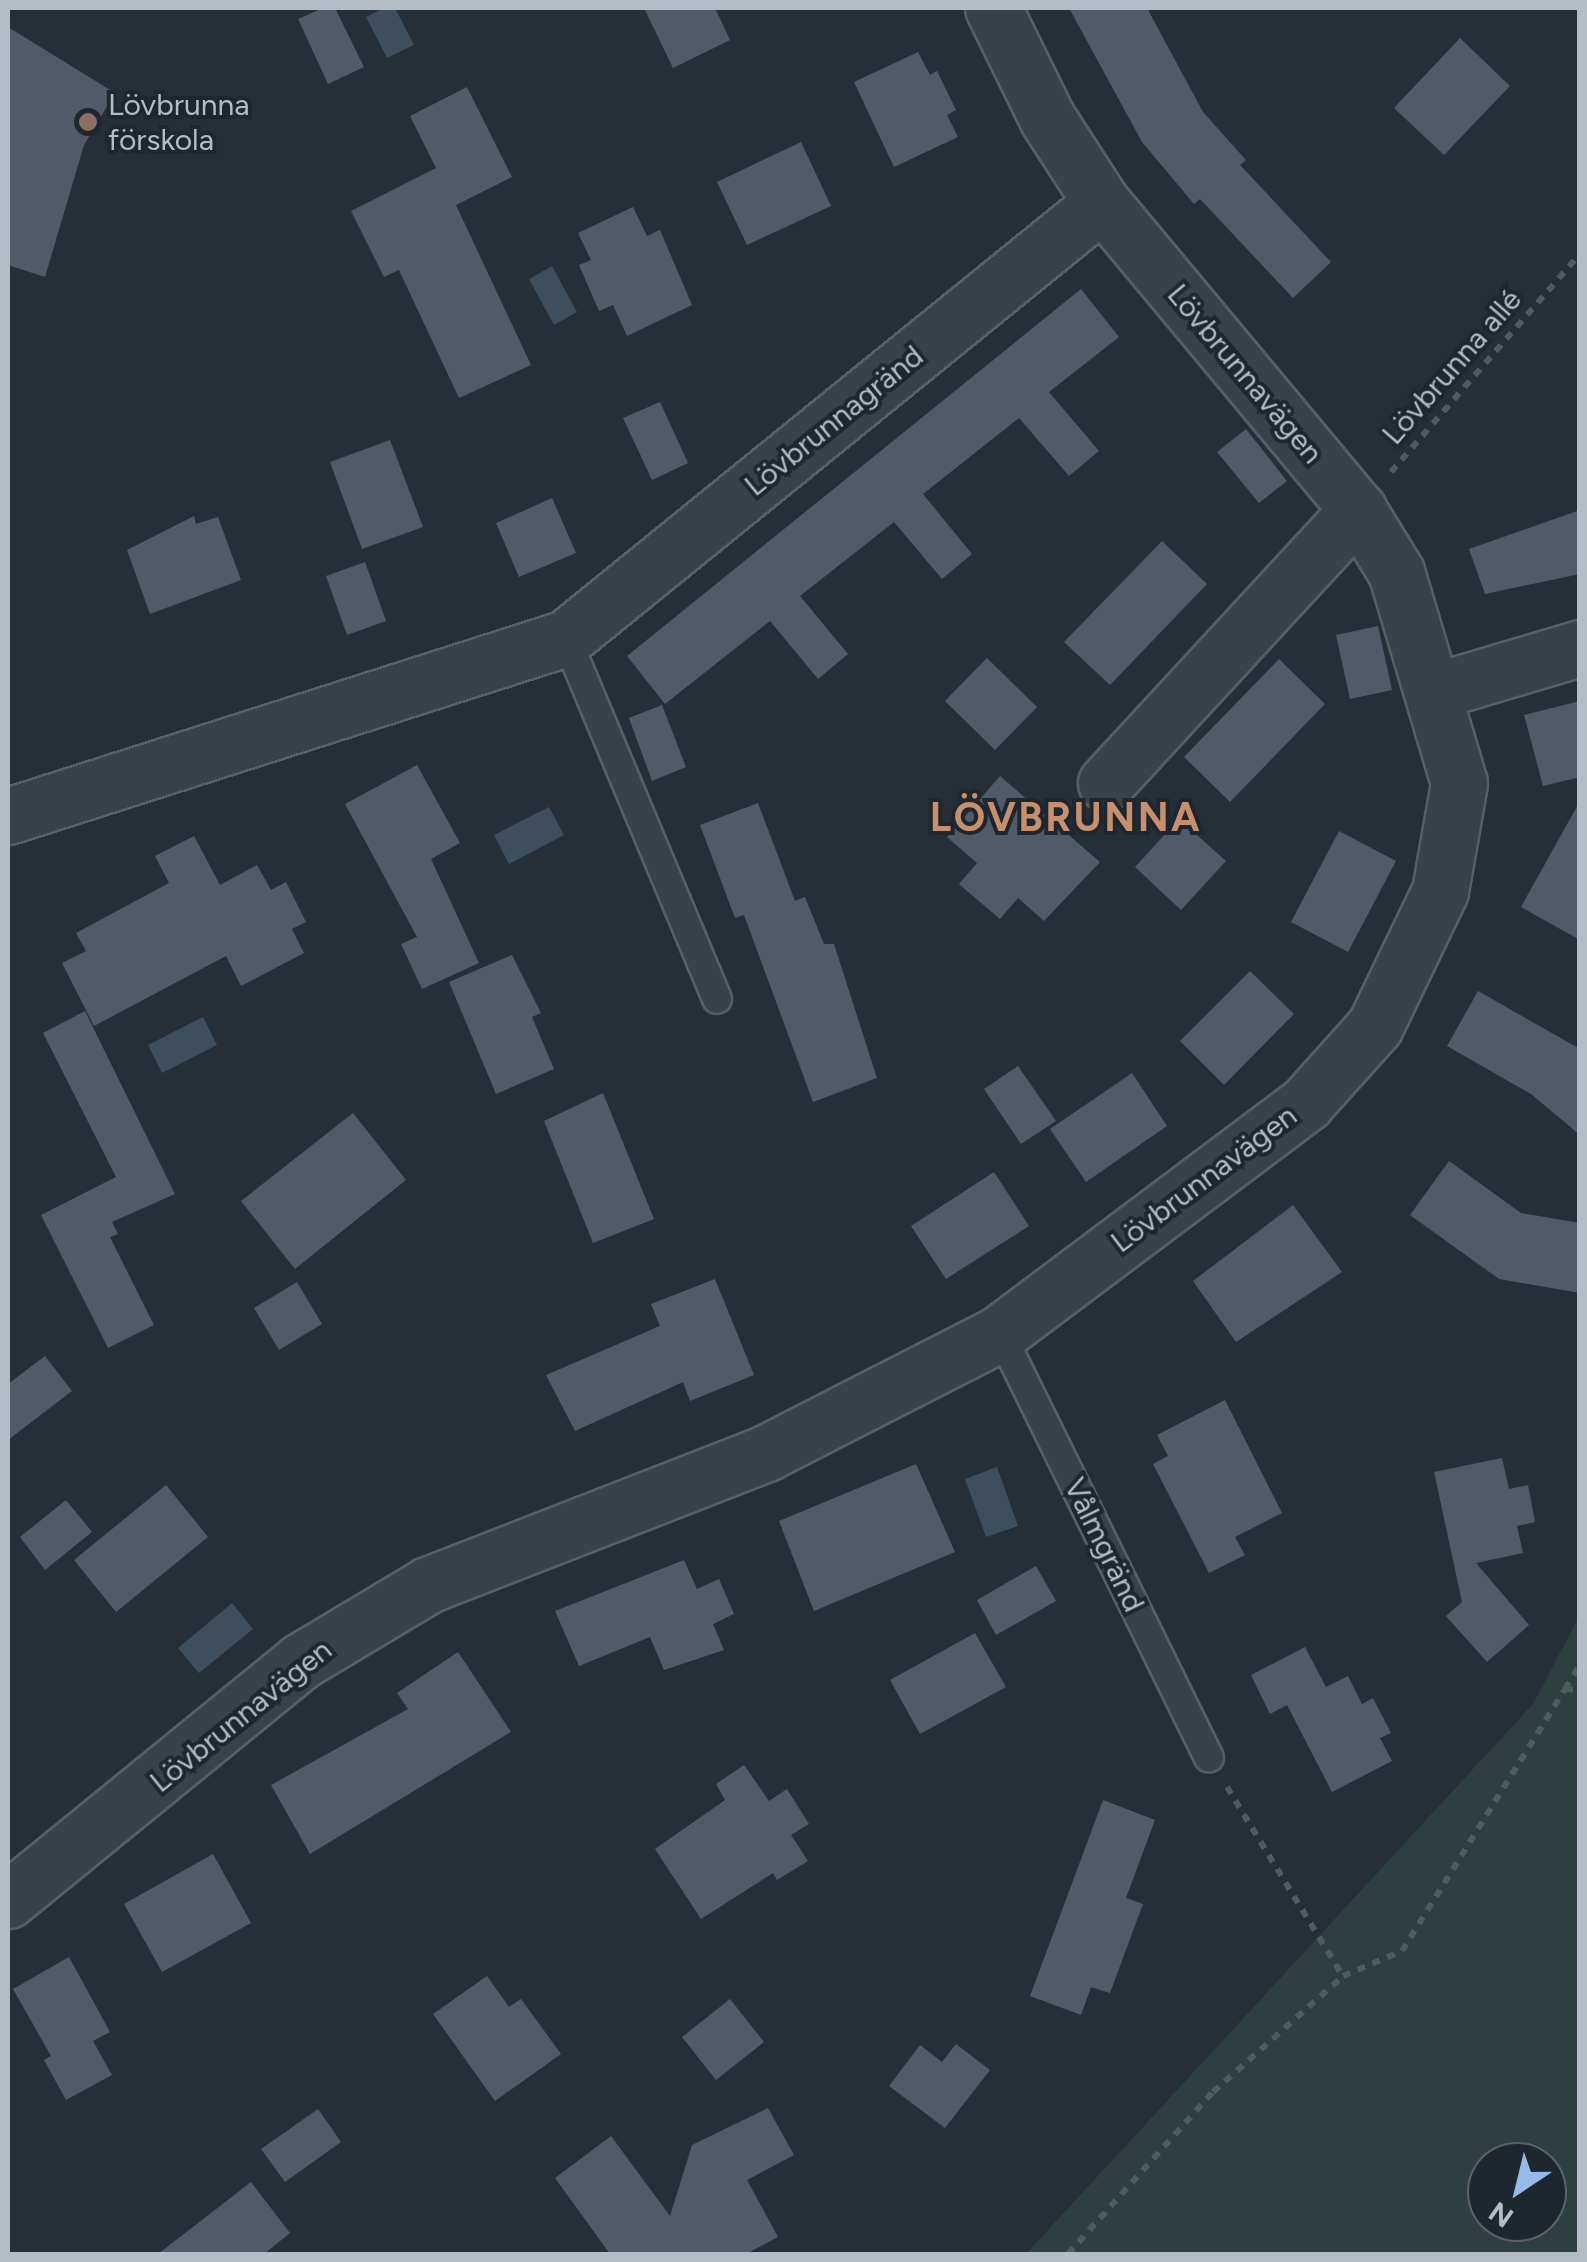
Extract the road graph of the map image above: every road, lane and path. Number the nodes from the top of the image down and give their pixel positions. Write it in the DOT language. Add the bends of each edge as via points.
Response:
graph roads {
  1 [pos="992,8"];
  2 [pos="1102,203"];
  3 [pos="1580,254"];
  4 [pos="1358,510"];
  5 [pos="566,638"];
  6 [pos="1580,648"];
  7 [pos="1436,691"];
  8 [pos="1106,783"];
  9 [pos="8,816"];
  10 [pos="717,998"];
  11 [pos="1000,1333"];
  12 [pos="1580,1666"];
  13 [pos="1565,1689"];
  14 [pos="1580,1690"];
  15 [pos="1209,1757"];
  16 [pos="8,1900"];
  17 [pos="1343,1976"];
  18 [pos="1068,2254"];
  1 -- 2 [label="street, Lövbrunnavägen" via="1046,118"];
  2 -- 4 [label="street, Lövbrunnavägen"];
  2 -- 5 [label="street, Lövbrunnagränd"];
  3 -- 4 [label="path, Lövbrunna allé"];
  4 -- 7 [label="street, Lövbrunnavägen" via="1396,572"];
  4 -- 8 [label="street"];
  5 -- 9 [label="street, Lövbrunnagränd"];
  5 -- 10 [label="lane"];
  6 -- 7 [label="street"];
  7 -- 11 [label="street, Lövbrunnavägen" via="1459,784 1452,841 1440,891 1375,1026 1306,1102"];
  11 -- 15 [label="lane, Vålmgränd"];
  11 -- 16 [label="street, Lövbrunnavägen" via="766,1453 428,1585 301,1662"];
  12 -- 13 [label="path"];
  13 -- 14 [label="path"];
  13 -- 17 [label="path" via="1402,1951"];
  15 -- 17 [label="path"];
  17 -- 18 [label="path" via="1213,2092"];
}
